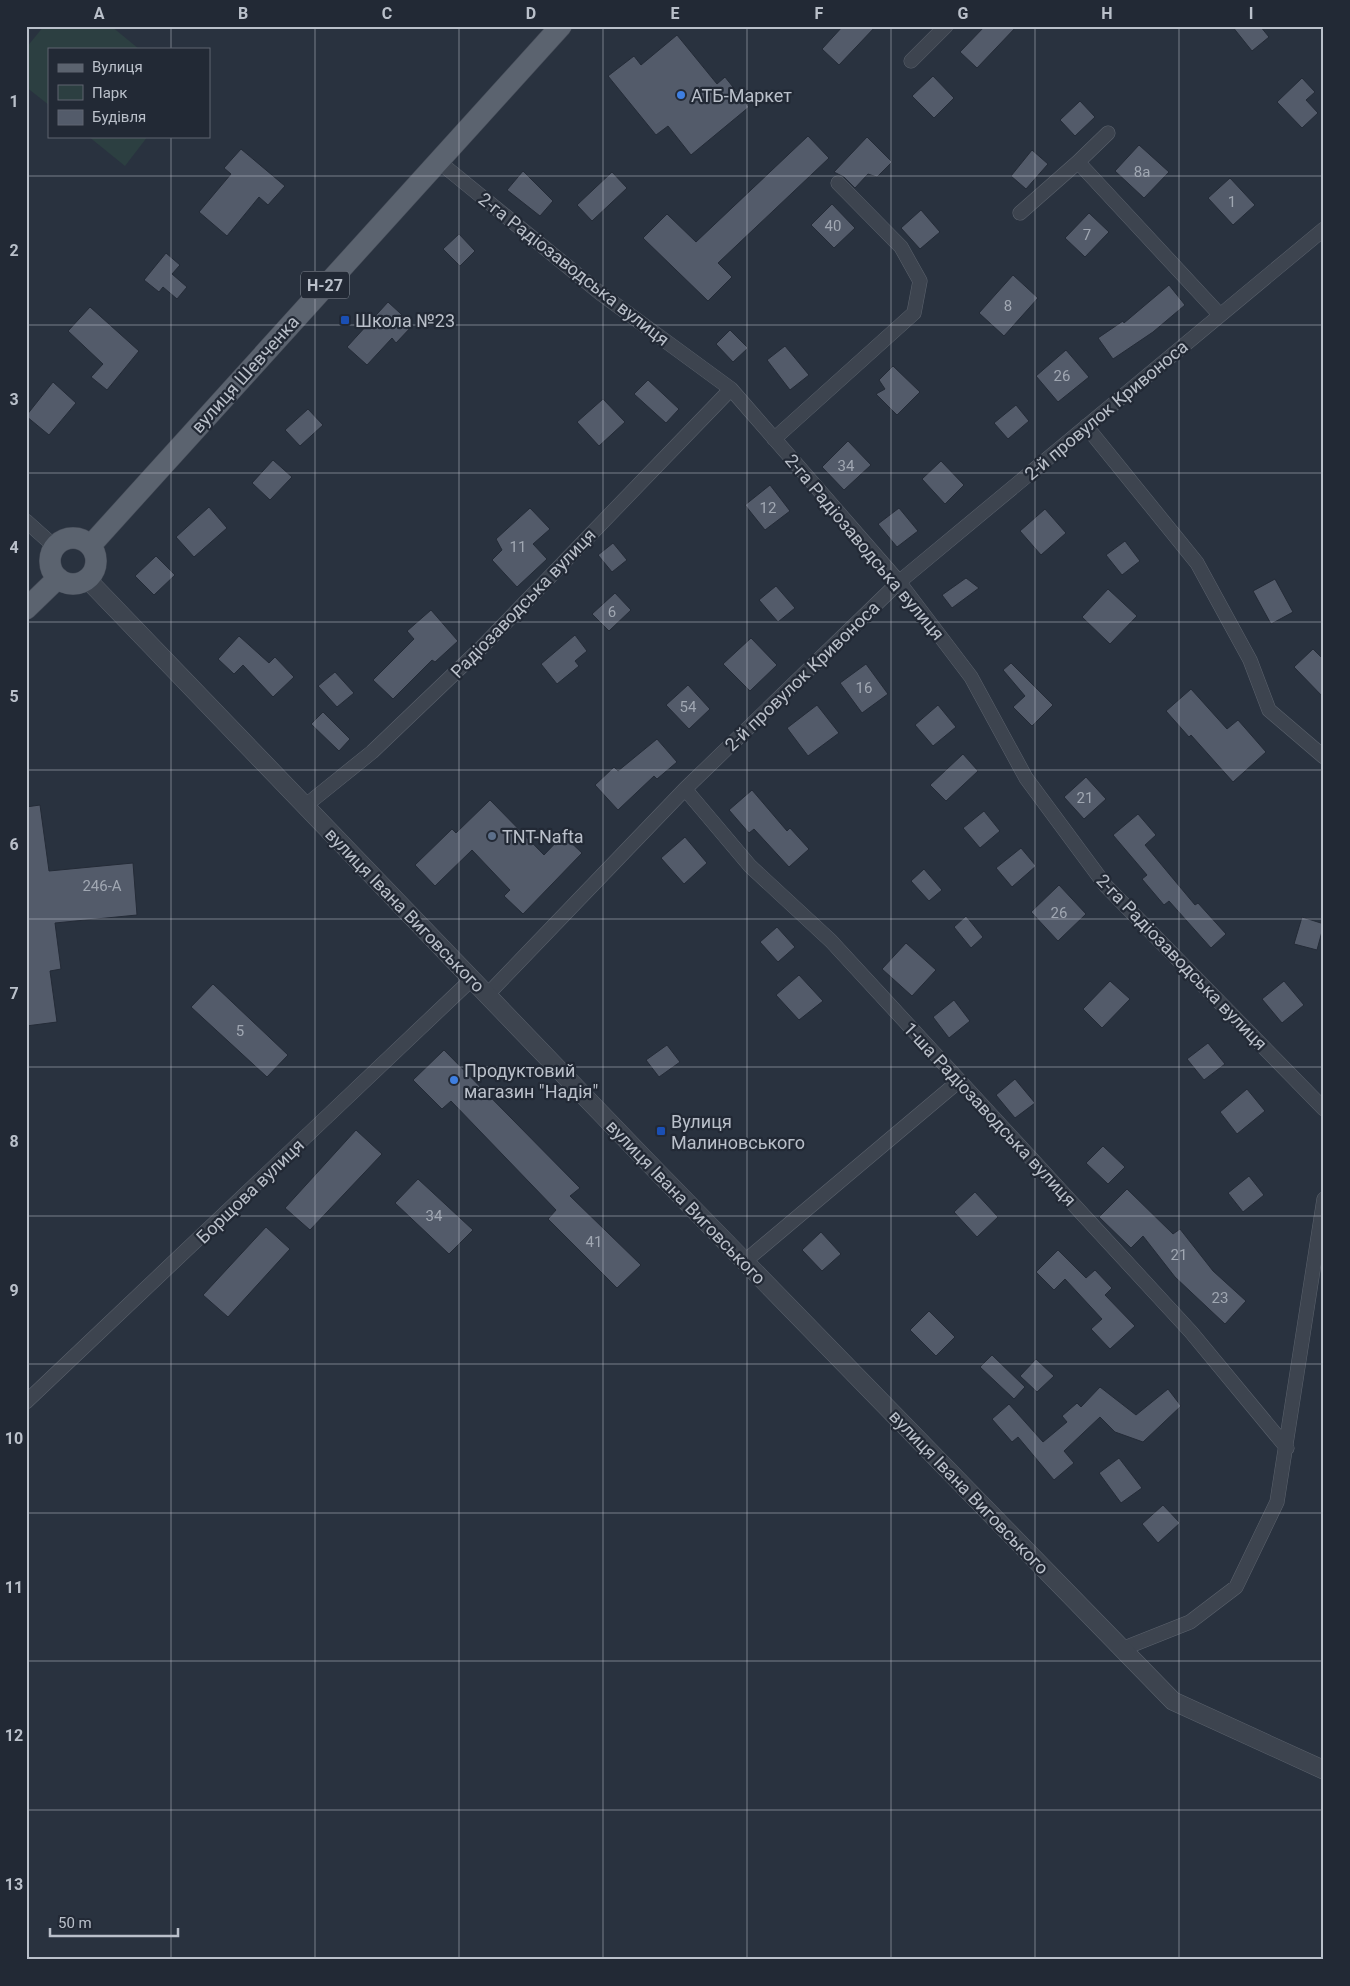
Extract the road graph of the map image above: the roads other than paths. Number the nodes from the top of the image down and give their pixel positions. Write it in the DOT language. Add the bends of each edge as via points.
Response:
graph roads {
  1 [pos="561,26"];
  2 [pos="946,26"];
  3 [pos="910,61"];
  4 [pos="1108,132"];
  5 [pos="438,160"];
  6 [pos="1078,162"];
  7 [pos="838,183"];
  8 [pos="1020,213"];
  9 [pos="1324,229"];
  10 [pos="1220,315"];
  11 [pos="731,389"];
  12 [pos="1086,426"];
  13 [pos="774,439"];
  14 [pos="26,521"];
  15 [pos="91,545"];
  16 [pos="55,547"];
  17 [pos="58,578"];
  18 [pos="88,580"];
  19 [pos="899,582"];
  20 [pos="26,609"];
  21 [pos="1324,757"];
  22 [pos="685,789"];
  23 [pos="305,806"];
  24 [pos="472,979"];
  25 [pos="487,995"];
  26 [pos="959,1081"];
  27 [pos="1324,1109"];
  28 [pos="1324,1199"];
  29 [pos="744,1262"];
  30 [pos="26,1402"];
  31 [pos="1287,1448"];
  32 [pos="1122,1649"];
  33 [pos="1324,1770"];
  1 -- 5 [label="main road, вулиця Шевченка / Н-27"];
  2 -- 3 [label="street"];
  4 -- 6 [label="street"];
  5 -- 11 [label="street, 2-га Радіозаводська вулиця" via="600,294"];
  5 -- 15 [label="main road, вулиця Шевченка / Н-27"];
  6 -- 8 [label="street"];
  6 -- 10 [label="street"];
  7 -- 13 [label="street" via="901,247 920,281 914,313"];
  9 -- 10 [label="street, 2-й провулок Кривоноса"];
  10 -- 12 [label="street, 2-й провулок Кривоноса"];
  11 -- 13 [label="street, 2-га Радіозаводська вулиця"];
  11 -- 23 [label="street, Радіозаводська вулиця" via="483,646 372,752"];
  12 -- 19 [label="street, 2-й провулок Кривоноса"];
  12 -- 21 [label="street" via="1197,564 1250,660 1268,710"];
  13 -- 19 [label="street, 2-га Радіозаводська вулиця"];
  14 -- 16 [label="street"];
  15 -- 16 [label="main road" via="72,538"];
  15 -- 18 [label="main road" via="97,560"];
  16 -- 17 [label="main road" via="50,566"];
  17 -- 18 [label="main road" via="75,584"];
  17 -- 20 [label="main road"];
  18 -- 23 [label="street, вулиця Івана Виговського"];
  19 -- 22 [label="street, 2-й провулок Кривоноса"];
  19 -- 27 [label="street, 2-га Радіозаводська вулиця" via="971,677 1026,778 1106,886"];
  22 -- 25 [label="street, 2-й провулок Кривоноса"];
  22 -- 26 [label="street, 1-ша Радіозаводська вулиця" via="750,866 831,941"];
  23 -- 24 [label="street, вулиця Івана Виговського"];
  24 -- 25 [label="street, вулиця Івана Виговського"];
  24 -- 30 [label="street, Борщова вулиця"];
  25 -- 29 [label="street, вулиця Івана Виговського"];
  26 -- 29 [label="street"];
  26 -- 31 [label="street, 1-ша Радіозаводська вулиця" via="1192,1332"];
  28 -- 31 [label="street"];
  29 -- 32 [label="street, вулиця Івана Виговського"];
  31 -- 32 [label="street" via="1277,1502 1236,1586 1190,1622"];
  32 -- 33 [label="street, вулиця Івана Виговського" via="1174,1701"];
}
